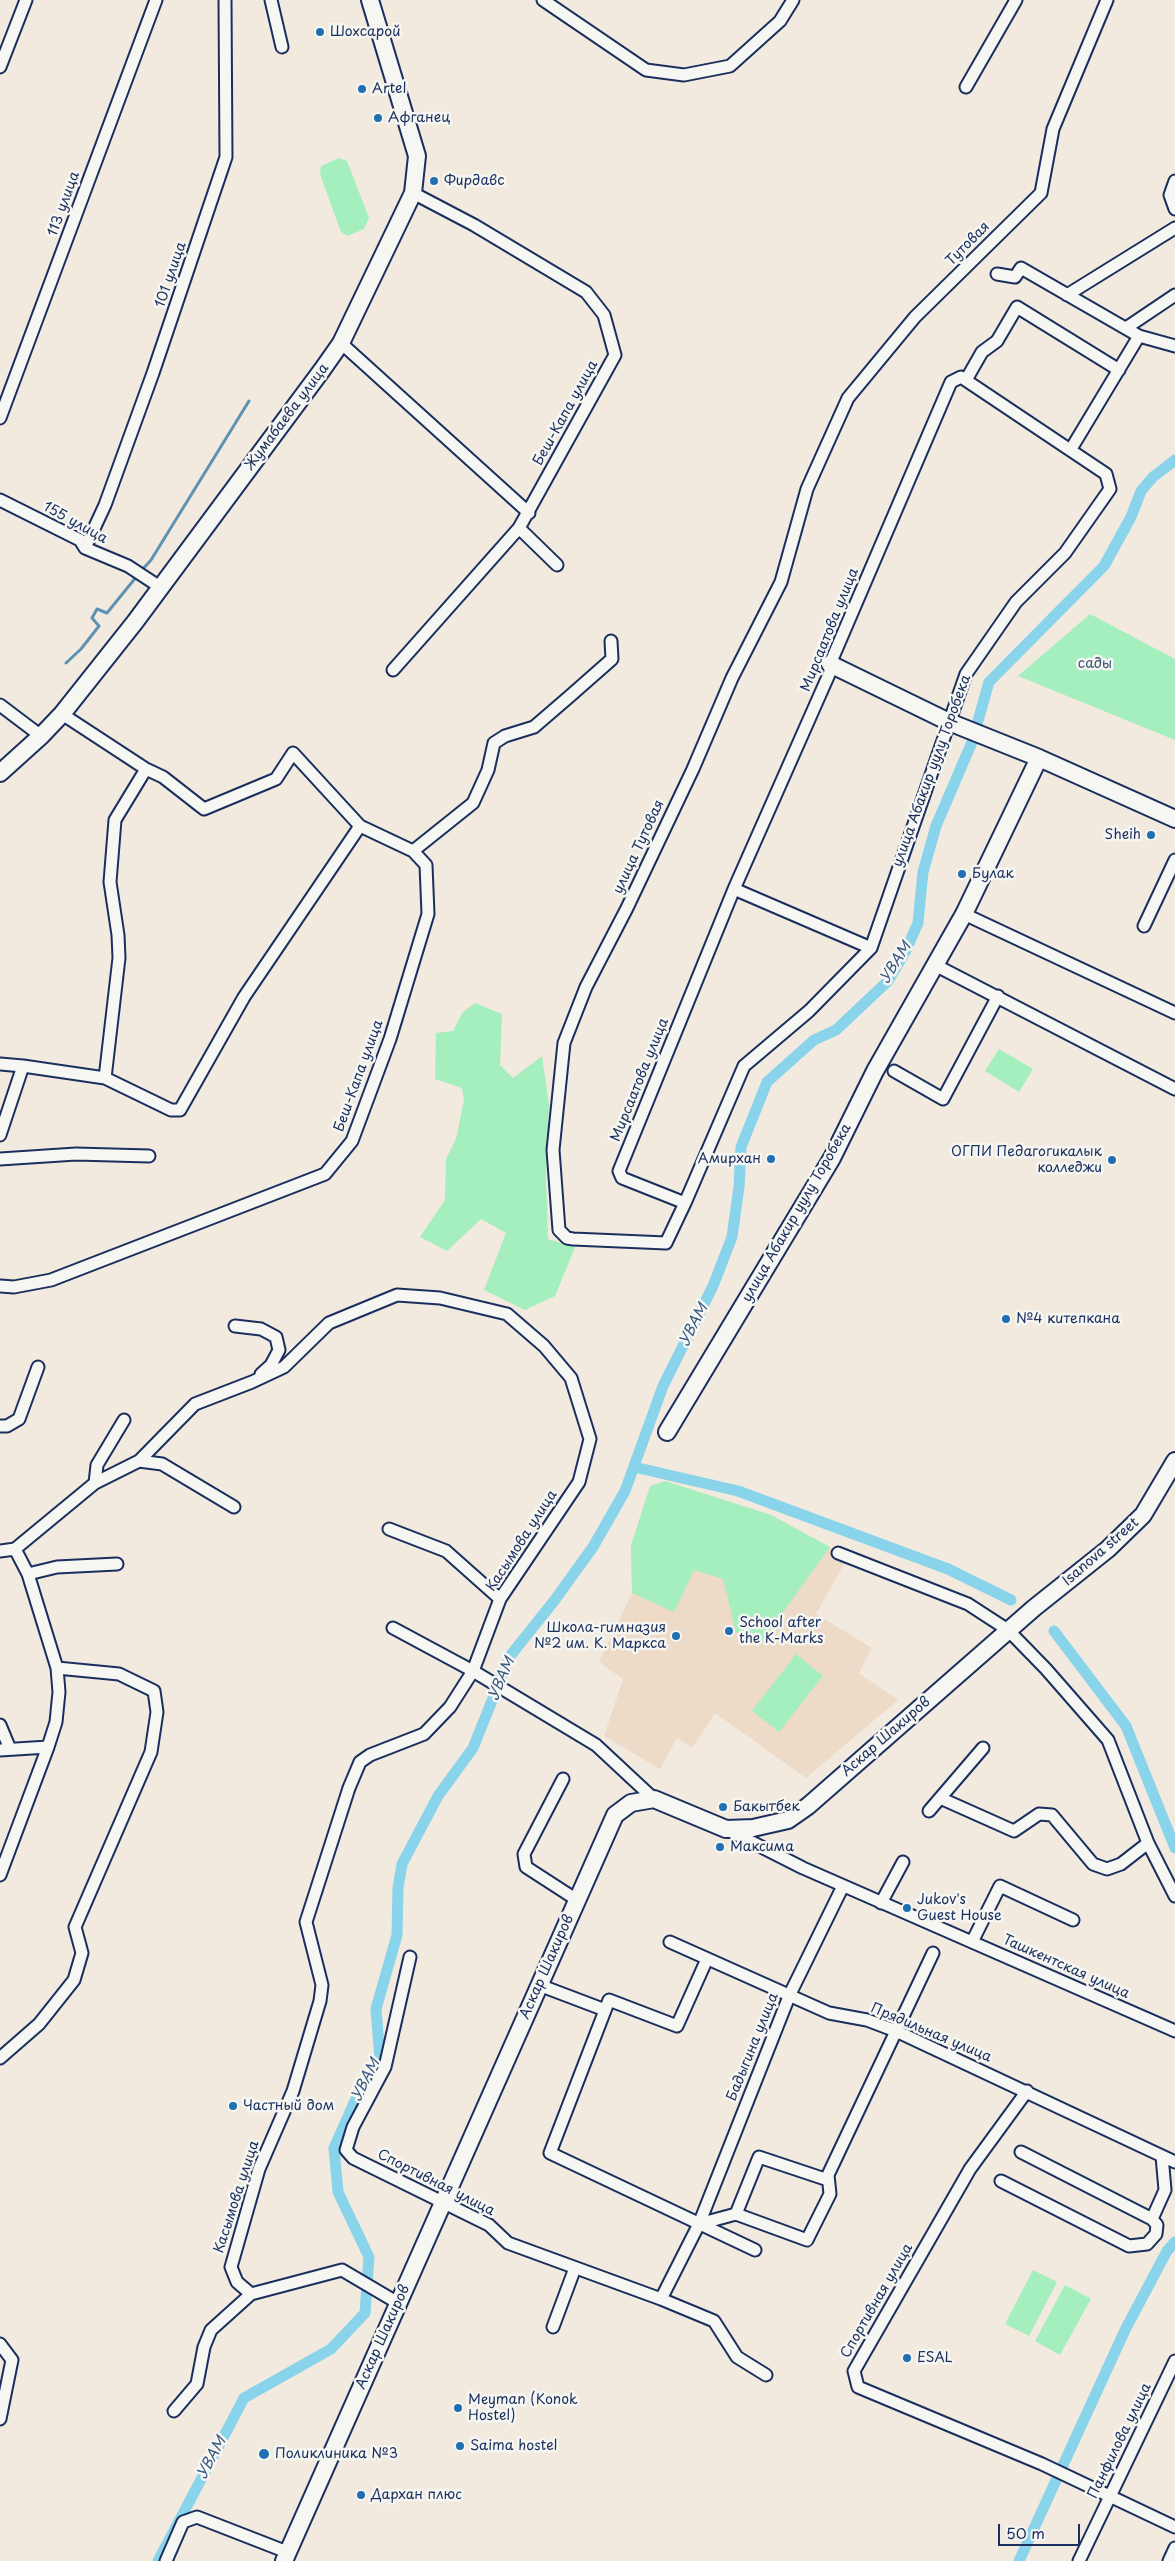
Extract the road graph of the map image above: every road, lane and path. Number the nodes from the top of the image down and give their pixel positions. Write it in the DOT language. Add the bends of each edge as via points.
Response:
graph roads {
  1 [pos="26,0"];
  2 [pos="156,0"];
  3 [pos="225,0"];
  4 [pos="271,0"];
  5 [pos="370,0"];
  6 [pos="544,0"];
  7 [pos="793,0"];
  8 [pos="1016,0"];
  9 [pos="1107,0"];
  10 [pos="282,48"];
  11 [pos="0,66"];
  12 [pos="966,87"];
  13 [pos="1175,181"];
  14 [pos="413,193"];
  15 [pos="1175,210"];
  16 [pos="1175,228"];
  17 [pos="997,274"];
  18 [pos="1067,295"];
  19 [pos="1175,295"];
  20 [pos="1126,328"];
  21 [pos="1140,336"];
  22 [pos="341,343"];
  23 [pos="1175,346"];
  24 [pos="1119,370"];
  25 [pos="966,380"];
  26 [pos="0,418"];
  27 [pos="1071,448"];
  28 [pos="807,489"];
  29 [pos="0,500"];
  30 [pos="529,513"];
  31 [pos="519,528"];
  32 [pos="85,548"];
  33 [pos="557,565"];
  34 [pos="160,587"];
  35 [pos="611,641"];
  36 [pos="830,664"];
  37 [pos="393,670"];
  38 [pos="0,705"];
  39 [pos="62,714"];
  40 [pos="954,723"];
  41 [pos="42,736"];
  42 [pos="1039,758"];
  43 [pos="146,769"];
  44 [pos="0,773"];
  45 [pos="1175,819"];
  46 [pos="360,826"];
  47 [pos="413,851"];
  48 [pos="1175,860"];
  49 [pos="734,889"];
  50 [pos="964,914"];
  51 [pos="1144,926"];
  52 [pos="871,948"];
  53 [pos="935,965"];
  54 [pos="998,996"];
  55 [pos="1175,1013"];
  56 [pos="0,1064"];
  57 [pos="23,1066"];
  58 [pos="894,1071"];
  59 [pos="106,1078"];
  60 [pos="1175,1089"];
  61 [pos="0,1135"];
  62 [pos="149,1156"];
  63 [pos="0,1159"];
  64 [pos="685,1203"];
  65 [pos="0,1286"];
  66 [pos="235,1326"];
  67 [pos="38,1367"];
  68 [pos="252,1382"];
  69 [pos="124,1420"];
  70 [pos="0,1426"];
  71 [pos="667,1432"];
  72 [pos="139,1461"];
  73 [pos="1175,1461"];
  74 [pos="94,1483"];
  75 [pos="234,1507"];
  76 [pos="389,1529"];
  77 [pos="16,1549"];
  78 [pos="0,1551"];
  79 [pos="838,1553"];
  80 [pos="117,1564"];
  81 [pos="28,1574"];
  82 [pos="500,1599"];
  83 [pos="393,1628"];
  84 [pos="1011,1628"];
  85 [pos="57,1668"];
  86 [pos="476,1674"];
  87 [pos="0,1725"];
  88 [pos="48,1747"];
  89 [pos="983,1748"];
  90 [pos="5,1750"];
  91 [pos="563,1779"];
  92 [pos="940,1798"];
  93 [pos="654,1799"];
  94 [pos="930,1811"];
  95 [pos="726,1829"];
  96 [pos="1148,1843"];
  97 [pos="5,1851"];
  98 [pos="903,1862"];
  99 [pos="0,1875"];
  100 [pos="843,1886"];
  101 [pos="1175,1896"];
  102 [pos="577,1900"];
  103 [pos="882,1902"];
  104 [pos="1073,1920"];
  105 [pos="670,1942"];
  106 [pos="972,1942"];
  107 [pos="933,1953"];
  108 [pos="410,1957"];
  109 [pos="707,1959"];
  110 [pos="539,1985"];
  111 [pos="790,1994"];
  112 [pos="605,2010"];
  113 [pos="896,2031"];
  114 [pos="1175,2031"];
  115 [pos="0,2058"];
  116 [pos="1027,2091"];
  117 [pos="1020,2152"];
  118 [pos="1162,2156"];
  119 [pos="1175,2162"];
  120 [pos="828,2180"];
  121 [pos="1001,2181"];
  122 [pos="442,2204"];
  123 [pos="736,2214"];
  124 [pos="1152,2219"];
  125 [pos="699,2224"];
  126 [pos="755,2250"];
  127 [pos="576,2268"];
  128 [pos="251,2294"];
  129 [pos="661,2299"];
  130 [pos="398,2303"];
  131 [pos="552,2327"];
  132 [pos="0,2344"];
  133 [pos="1175,2361"];
  134 [pos="766,2375"];
  135 [pos="174,2411"];
  136 [pos="0,2419"];
  137 [pos="1110,2497"];
  138 [pos="1175,2527"];
  139 [pos="1175,2548"];
  140 [pos="286,2556"];
  141 [pos="166,2561"];
  142 [pos="1079,2561"];
  143 [pos="1169,2561"];
  1 -- 11 [label="street"];
  2 -- 26 [label="street, 113 улица"];
  3 -- 32 [label="street, 101 улица" via="226,157 153,373 105,505"];
  4 -- 10 [label="street"];
  5 -- 14 [label="street, Жумабаева улица" via="417,156"];
  6 -- 7 [label="street" via="646,70 684,75 730,66 780,21"];
  8 -- 12 [label="street"];
  9 -- 28 [label="street, Тутовая" via="1053,129 1041,193 915,317 848,398"];
  13 -- 15 [label="street" via="1170,195"];
  14 -- 22 [label="street, Жумабаева улица"];
  14 -- 30 [label="street, Беш-Капа улица" via="474,225 586,292 604,315 615,355"];
  16 -- 18 [label="street"];
  17 -- 18 [label="street" via="1014,277 1021,268"];
  18 -- 20 [label="street"];
  19 -- 20 [label="street"];
  20 -- 21 [label="street"];
  21 -- 23 [label="street"];
  21 -- 24 [label="street"];
  22 -- 30 [label="street"];
  22 -- 34 [label="street, Жумабаева улица"];
  24 -- 25 [label="street" via="1017,307 997,341 982,352"];
  24 -- 27 [label="street"];
  25 -- 27 [label="street, улица Абакир уулу Торобека"];
  25 -- 36 [label="street, Мирсаатова улица" via="961,377 951,382"];
  27 -- 40 [label="street, улица Абакир уулу Торобека" via="1106,474 1110,489 1065,553 1016,602 971,666 966,674"];
  28 -- 64 [label="street, улица Тутовая" via="780,582 732,678 627,908 586,987 564,1043 553,1150 559,1230 573,1239 666,1243"];
  29 -- 32 [label="street, 155 улица" via="80,540"];
  30 -- 31 [label="street, Беш-Капа улица"];
  31 -- 33 [label="street"];
  31 -- 37 [label="street, Беш-Капа улица"];
  32 -- 34 [label="street, 155 улица"];
  34 -- 39 [label="street, Жумабаева улица"];
  35 -- 47 [label="street" via="612,659 570,696 534,727 494,743 488,770 473,803"];
  36 -- 40 [label="street"];
  36 -- 49 [label="street, Мирсаатова улица" via="830,672"];
  38 -- 41 [label="street"];
  39 -- 41 [label="street, Жумабаева улица"];
  39 -- 43 [label="street"];
  40 -- 42 [label="street"];
  40 -- 52 [label="street, улица Абакир уулу Торобека"];
  41 -- 44 [label="street, Жумабаева улица"];
  42 -- 45 [label="street"];
  42 -- 50 [label="street, улица Абакир уулу Торобека"];
  43 -- 46 [label="street" via="163,777 204,809 276,779 293,753"];
  43 -- 59 [label="street" via="115,820 110,882 119,958"];
  46 -- 47 [label="street"];
  46 -- 59 [label="street" via="244,997 180,1110 171,1110"];
  47 -- 65 [label="street, Беш-Капа улица" via="426,865 428,914 390,1039 352,1141 326,1174 51,1280 14,1287"];
  48 -- 51 [label="street"];
  49 -- 52 [label="street"];
  49 -- 64 [label="street, Мирсаатова улица" via="619,1171 622,1178"];
  50 -- 53 [label="street, улица Абакир уулу Торобека"];
  50 -- 55 [label="street"];
  52 -- 64 [label="street, улица Абакир уулу Торобека" via="809,1011 744,1066"];
  53 -- 54 [label="street"];
  53 -- 71 [label="street, улица Абакир уулу Торобека" via="875,1071 832,1158"];
  54 -- 58 [label="street" via="943,1099"];
  54 -- 60 [label="street"];
  56 -- 57 [label="street"];
  57 -- 59 [label="street"];
  57 -- 61 [label="street"];
  62 -- 63 [label="street" via="76,1154"];
  66 -- 68 [label="street" via="261,1329 276,1337 279,1350 271,1365"];
  67 -- 70 [label="street" via="19,1419"];
  68 -- 72 [label="street, Касымова улица" via="195,1404"];
  68 -- 82 [label="street, Касымова улица" via="284,1367 329,1323 397,1295 440,1298 507,1314 544,1346 571,1378 590,1439 579,1482"];
  69 -- 74 [label="street" via="97,1465"];
  72 -- 74 [label="street, Касымова улица"];
  72 -- 75 [label="street" via="162,1464"];
  73 -- 84 [label="street, Isanova street" via="1143,1515 1108,1549"];
  74 -- 77 [label="street, Касымова улица"];
  76 -- 82 [label="street" via="446,1551"];
  77 -- 78 [label="street"];
  77 -- 81 [label="street"];
  79 -- 84 [label="street" via="968,1604"];
  80 -- 81 [label="street" via="58,1567"];
  81 -- 85 [label="street"];
  82 -- 86 [label="street, Касымова улица"];
  83 -- 86 [label="street"];
  84 -- 95 [label="street, Аскар Шакиров" via="808,1806 788,1820 753,1828"];
  84 -- 96 [label="street" via="1108,1740"];
  85 -- 88 [label="street" via="56,1722"];
  85 -- 115 [label="street" via="119,1674 154,1691 157,1712 151,1752 75,1927 82,1953 74,1980 38,2024"];
  86 -- 93 [label="street" via="596,1745"];
  86 -- 128 [label="street, Касымова улица" via="424,1734 360,1762 349,1788 306,1922 322,1985 320,2001 292,2091 259,2169 231,2267 237,2282"];
  87 -- 90 [label="street"];
  88 -- 90 [label="street"];
  88 -- 97 [label="street"];
  89 -- 92 [label="street"];
  91 -- 102 [label="street" via="524,1854 526,1868"];
  92 -- 94 [label="street"];
  92 -- 96 [label="street" via="1014,1831 1039,1814 1052,1815 1093,1864 1107,1869 1121,1864"];
  93 -- 95 [label="street, Аскар Шакиров"];
  93 -- 102 [label="street, Аскар Шакиров" via="631,1803 615,1815"];
  95 -- 100 [label="street, Ташкентская улица"];
  96 -- 101 [label="street"];
  97 -- 99 [label="street"];
  98 -- 103 [label="street"];
  100 -- 103 [label="street, Ташкентская улица"];
  100 -- 111 [label="street, Бадыгина улица"];
  102 -- 110 [label="street, Аскар Шакиров"];
  103 -- 106 [label="street, Ташкентская улица"];
  104 -- 106 [label="street" via="1000,1886"];
  105 -- 109 [label="street, Прядильная улица"];
  106 -- 114 [label="street, Ташкентская улица"];
  107 -- 113 [label="street"];
  108 -- 122 [label="street, Спортивная улица" via="385,2067 353,2127 346,2150 353,2158"];
  109 -- 111 [label="street, Прядильная улица"];
  109 -- 112 [label="street" via="677,2026 609,2000"];
  110 -- 112 [label="street"];
  110 -- 122 [label="street, Аскар Шакиров"];
  111 -- 113 [label="street, Прядильная улица" via="828,2013 867,2020"];
  111 -- 125 [label="street, Бадыгина улица"];
  112 -- 125 [label="street" via="550,2153"];
  113 -- 116 [label="street, Прядильная улица"];
  113 -- 120 [label="street"];
  116 -- 118 [label="street, Прядильная улица"];
  116 -- 137 [label="street, Спортивная улица" via="970,2169 854,2371 858,2387 1042,2464"];
  117 -- 124 [label="street"];
  118 -- 119 [label="street, Прядильная улица"];
  118 -- 124 [label="street" via="1165,2190"];
  120 -- 123 [label="street" via="759,2157"];
  120 -- 123 [label="street" via="830,2194 807,2240"];
  121 -- 124 [label="street" via="1129,2246 1147,2244 1156,2234 1157,2225"];
  122 -- 127 [label="street, Спортивная улица" via="489,2225 508,2243"];
  122 -- 130 [label="street, Аскар Шакиров"];
  123 -- 125 [label="street"];
  125 -- 126 [label="street"];
  125 -- 129 [label="street, Бадыгина улица"];
  127 -- 129 [label="street, Спортивная улица"];
  127 -- 131 [label="street"];
  128 -- 130 [label="street" via="342,2270"];
  128 -- 135 [label="street" via="211,2330 204,2347 197,2384"];
  129 -- 134 [label="street, Спортивная улица" via="714,2321 737,2357"];
  130 -- 140 [label="street, Аскар Шакиров"];
  132 -- 136 [label="street" via="12,2360"];
  133 -- 137 [label="street, Панфилова улица"];
  137 -- 138 [label="street"];
  137 -- 142 [label="street, Панфилова улица"];
  139 -- 143 [label="street"];
  140 -- 141 [label="street" via="197,2517 184,2522"];
}
